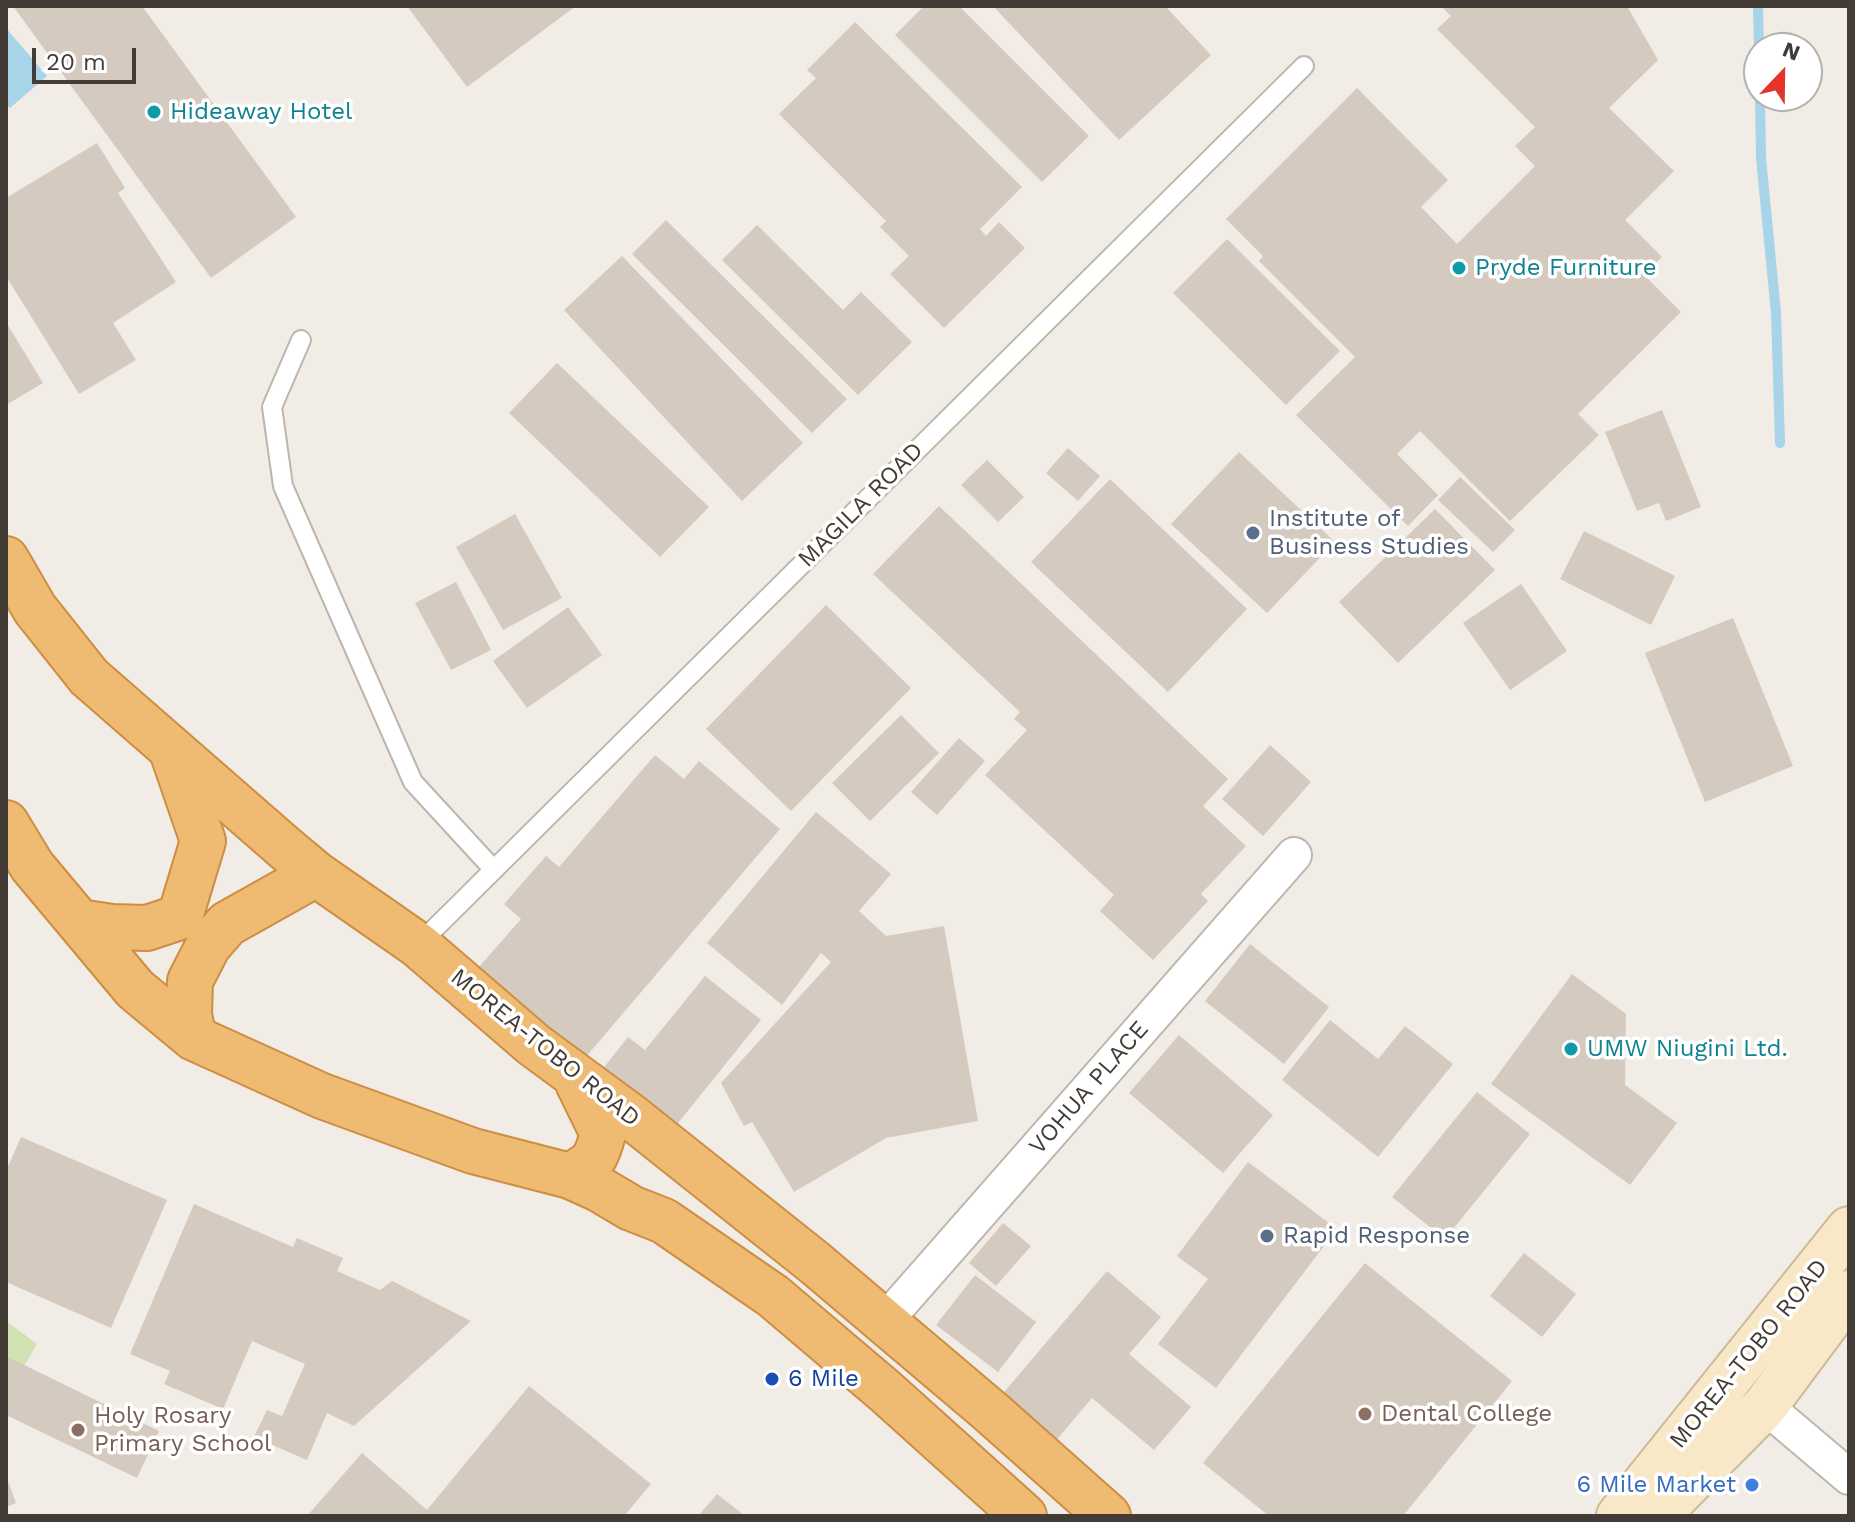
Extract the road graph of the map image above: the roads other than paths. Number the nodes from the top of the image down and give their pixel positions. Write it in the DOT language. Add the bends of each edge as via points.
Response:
graph roads {
  1 [pos="1304,66"];
  2 [pos="301,340"];
  3 [pos="6,559"];
  4 [pos="171,748"];
  5 [pos="6,823"];
  6 [pos="1294,855"];
  7 [pos="494,870"];
  8 [pos="316,874"];
  9 [pos="79,922"];
  10 [pos="418,945"];
  11 [pos="194,1038"];
  12 [pos="576,1077"];
  13 [pos="570,1176"];
  14 [pos="1849,1229"];
  15 [pos="1849,1293"];
  16 [pos="885,1321"];
  17 [pos="1765,1406"];
  18 [pos="1671,1449"];
  19 [pos="1849,1477"];
  20 [pos="1024,1516"];
  21 [pos="1108,1516"];
  22 [pos="1619,1516"];
  23 [pos="1659,1516"];
  1 -- 7 [label="lane, MAGILA ROAD"];
  2 -- 7 [label="lane" via="272,407 283,486 413,782"];
  3 -- 4 [label="highway, MOREA-TOBO ROAD" via="35,609 89,677"];
  4 -- 8 [label="highway, MOREA-TOBO ROAD"];
  4 -- 9 [label="highway" via="203,841 180,917 147,928"];
  5 -- 9 [label="highway" via="32,866"];
  6 -- 16 [label="street, VOHUA PLACE"];
  7 -- 10 [label="lane, MAGILA ROAD"];
  8 -- 10 [label="highway, MOREA-TOBO ROAD"];
  8 -- 11 [label="highway" via="227,924 208,946 190,981"];
  9 -- 11 [label="highway" via="135,989"];
  10 -- 12 [label="highway, MOREA-TOBO ROAD"];
  11 -- 13 [label="highway" via="322,1096 473,1151"];
  12 -- 13 [label="highway" via="603,1134 597,1157"];
  12 -- 16 [label="highway, MOREA-TOBO ROAD"];
  13 -- 20 [label="highway" via="664,1221 773,1296"];
  14 -- 18 [label="main road, MOREA-TOBO ROAD"];
  15 -- 17 [label="main road, MOREA-TOBO ROAD"];
  16 -- 21 [label="highway, MOREA-TOBO ROAD"];
  17 -- 18 [label="main road" via="1714,1419"];
  17 -- 19 [label="street"];
  17 -- 23 [label="main road, MOREA-TOBO ROAD"];
  18 -- 22 [label="main road, MOREA-TOBO ROAD"];
}
